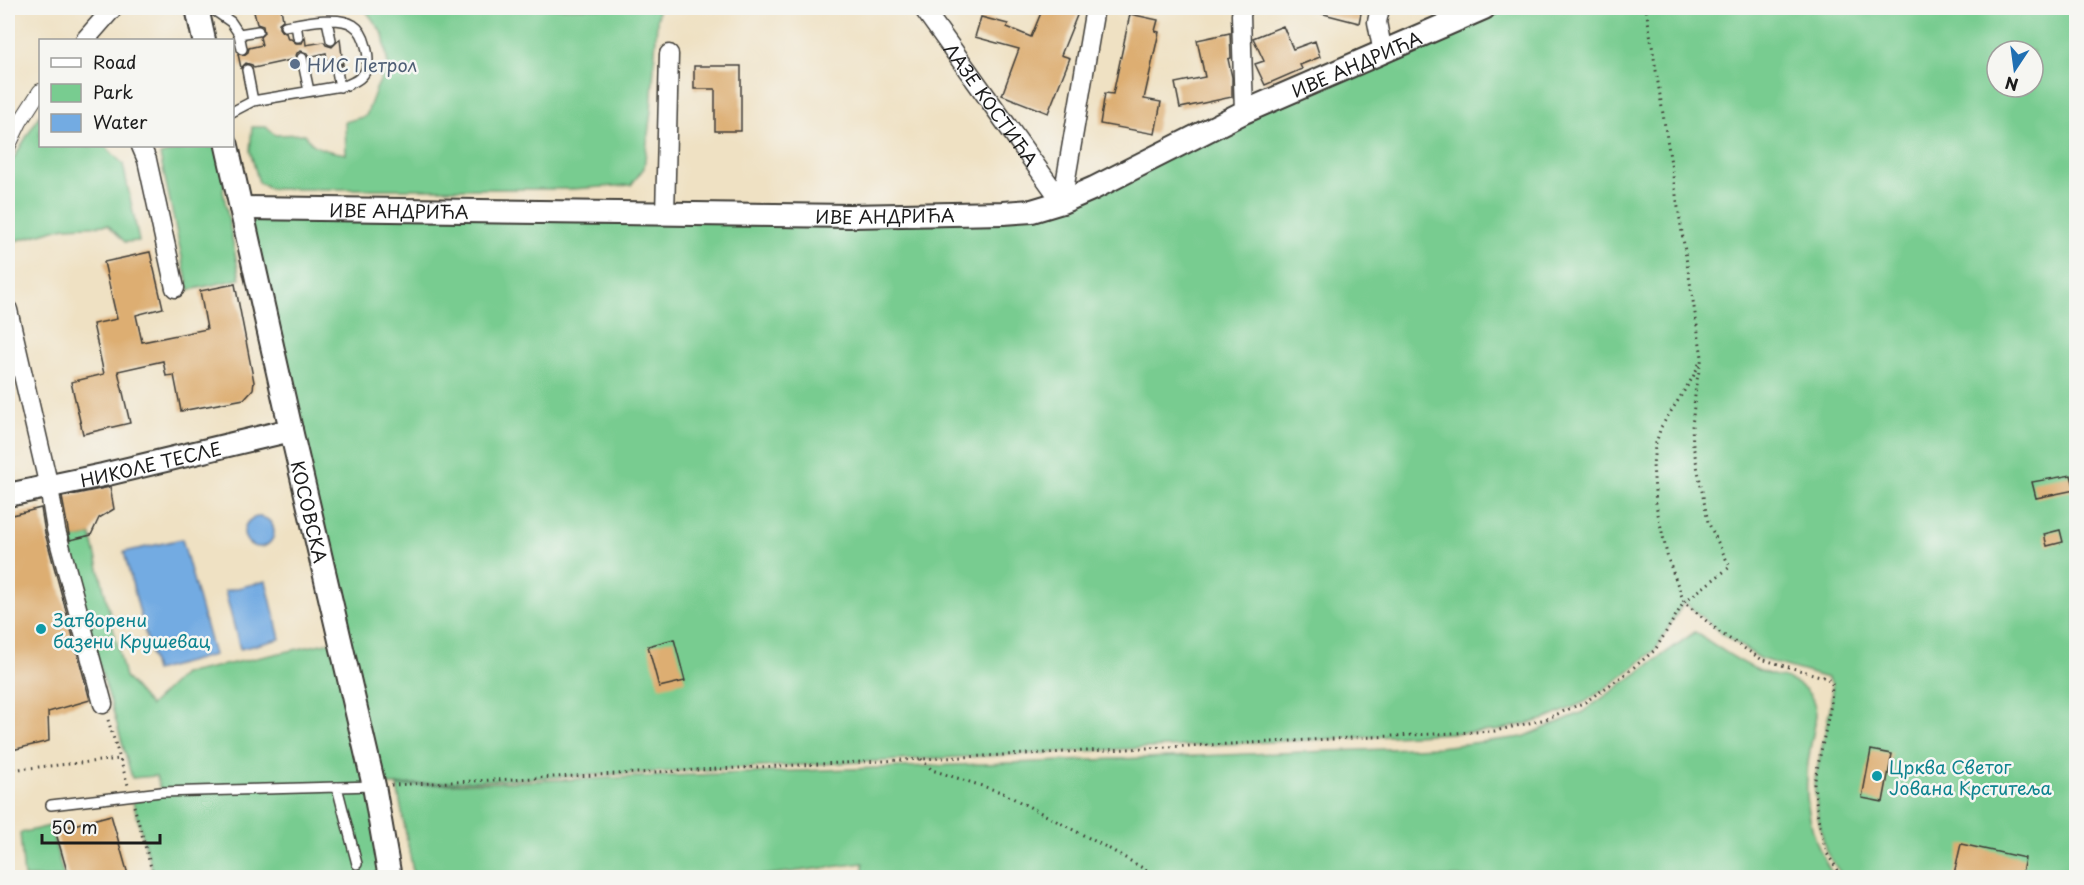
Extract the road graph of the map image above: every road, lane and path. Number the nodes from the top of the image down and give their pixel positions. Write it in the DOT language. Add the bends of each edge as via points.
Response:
graph roads {
  1 [pos="113,8"];
  2 [pos="197,8"];
  3 [pos="211,8"];
  4 [pos="923,8"];
  5 [pos="1095,8"];
  6 [pos="1243,8"];
  7 [pos="1380,8"];
  8 [pos="1484,8"];
  9 [pos="1646,8"];
  10 [pos="327,21"];
  11 [pos="296,24"];
  12 [pos="285,26"];
  13 [pos="258,31"];
  14 [pos="239,34"];
  15 [pos="298,37"];
  16 [pos="86,39"];
  17 [pos="204,39"];
  18 [pos="331,40"];
  19 [pos="242,49"];
  20 [pos="1383,53"];
  21 [pos="669,54"];
  22 [pos="302,58"];
  23 [pos="336,66"];
  24 [pos="247,70"];
  25 [pos="340,87"];
  26 [pos="309,91"];
  27 [pos="39,93"];
  28 [pos="253,101"];
  29 [pos="234,111"];
  30 [pos="1244,112"];
  31 [pos="8,147"];
  32 [pos="141,147"];
  33 [pos="227,147"];
  34 [pos="1062,202"];
  35 [pos="241,208"];
  36 [pos="665,214"];
  37 [pos="175,288"];
  38 [pos="8,310"];
  39 [pos="1702,357"];
  40 [pos="291,430"];
  41 [pos="49,487"];
  42 [pos="8,495"];
  43 [pos="1684,602"];
  44 [pos="103,704"];
  45 [pos="120,759"];
  46 [pos="921,759"];
  47 [pos="8,770"];
  48 [pos="374,786"];
  49 [pos="337,787"];
  50 [pos="51,806"];
  51 [pos="357,864"];
  52 [pos="390,878"];
  53 [pos="1160,878"];
  54 [pos="1843,878"];
  1 -- 16 [label="street"];
  2 -- 17 [label="street"];
  3 -- 14 [label="lane" via="231,22"];
  4 -- 34 [label="street, ЛАЗЕ КОСТИЋА"];
  5 -- 34 [label="street"];
  6 -- 30 [label="street"];
  7 -- 20 [label="street" via="1377,22"];
  8 -- 20 [label="street, ИВЕ АНДРИЋА"];
  9 -- 39 [label="path"];
  10 -- 11 [label="lane"];
  10 -- 18 [label="lane"];
  10 -- 25 [label="lane" via="354,25 360,30 366,49 367,69 363,76"];
  11 -- 12 [label="lane"];
  11 -- 15 [label="lane"];
  13 -- 14 [label="lane"];
  14 -- 19 [label="lane"];
  20 -- 30 [label="street, ИВЕ АНДРИЋА"];
  21 -- 36 [label="street"];
  22 -- 26 [label="lane"];
  23 -- 25 [label="lane"];
  24 -- 28 [label="lane"];
  25 -- 26 [label="lane"];
  26 -- 28 [label="lane"];
  27 -- 31 [label="street"];
  28 -- 29 [label="lane"];
  30 -- 34 [label="street, ИВЕ АНДРИЋА"];
  32 -- 37 [label="street"];
  33 -- 35 [label="street, КОСОВСКА"];
  34 -- 36 [label="street, ИВЕ АНДРИЋА" via="1032,211 1003,213"];
  35 -- 36 [label="street, ИВЕ АНДРИЋА"];
  35 -- 40 [label="street, КОСОВСКА"];
  38 -- 41 [label="street"];
  39 -- 43 [label="path" via="1661,427 1653,465 1656,506 1668,559"];
  39 -- 43 [label="path" via="1696,385 1693,445 1708,522 1730,567"];
  40 -- 41 [label="street, НИКОЛЕ ТЕСЛЕ"];
  40 -- 48 [label="street, КОСОВСКА"];
  41 -- 42 [label="street, НИКОЛЕ ТЕСЛЕ"];
  41 -- 44 [label="street" via="56,530"];
  43 -- 46 [label="path" via="1655,650 1585,702 1546,719 1495,731"];
  43 -- 54 [label="path" via="1722,634 1761,658 1827,678 1832,684 1814,783 1826,852"];
  45 -- 47 [label="path"];
  46 -- 48 [label="path"];
  46 -- 53 [label="path" via="932,770 1001,792"];
  48 -- 49 [label="lane"];
  48 -- 52 [label="street, КОСОВСКА"];
  49 -- 50 [label="lane" via="161,792"];
  49 -- 51 [label="lane"];
}
